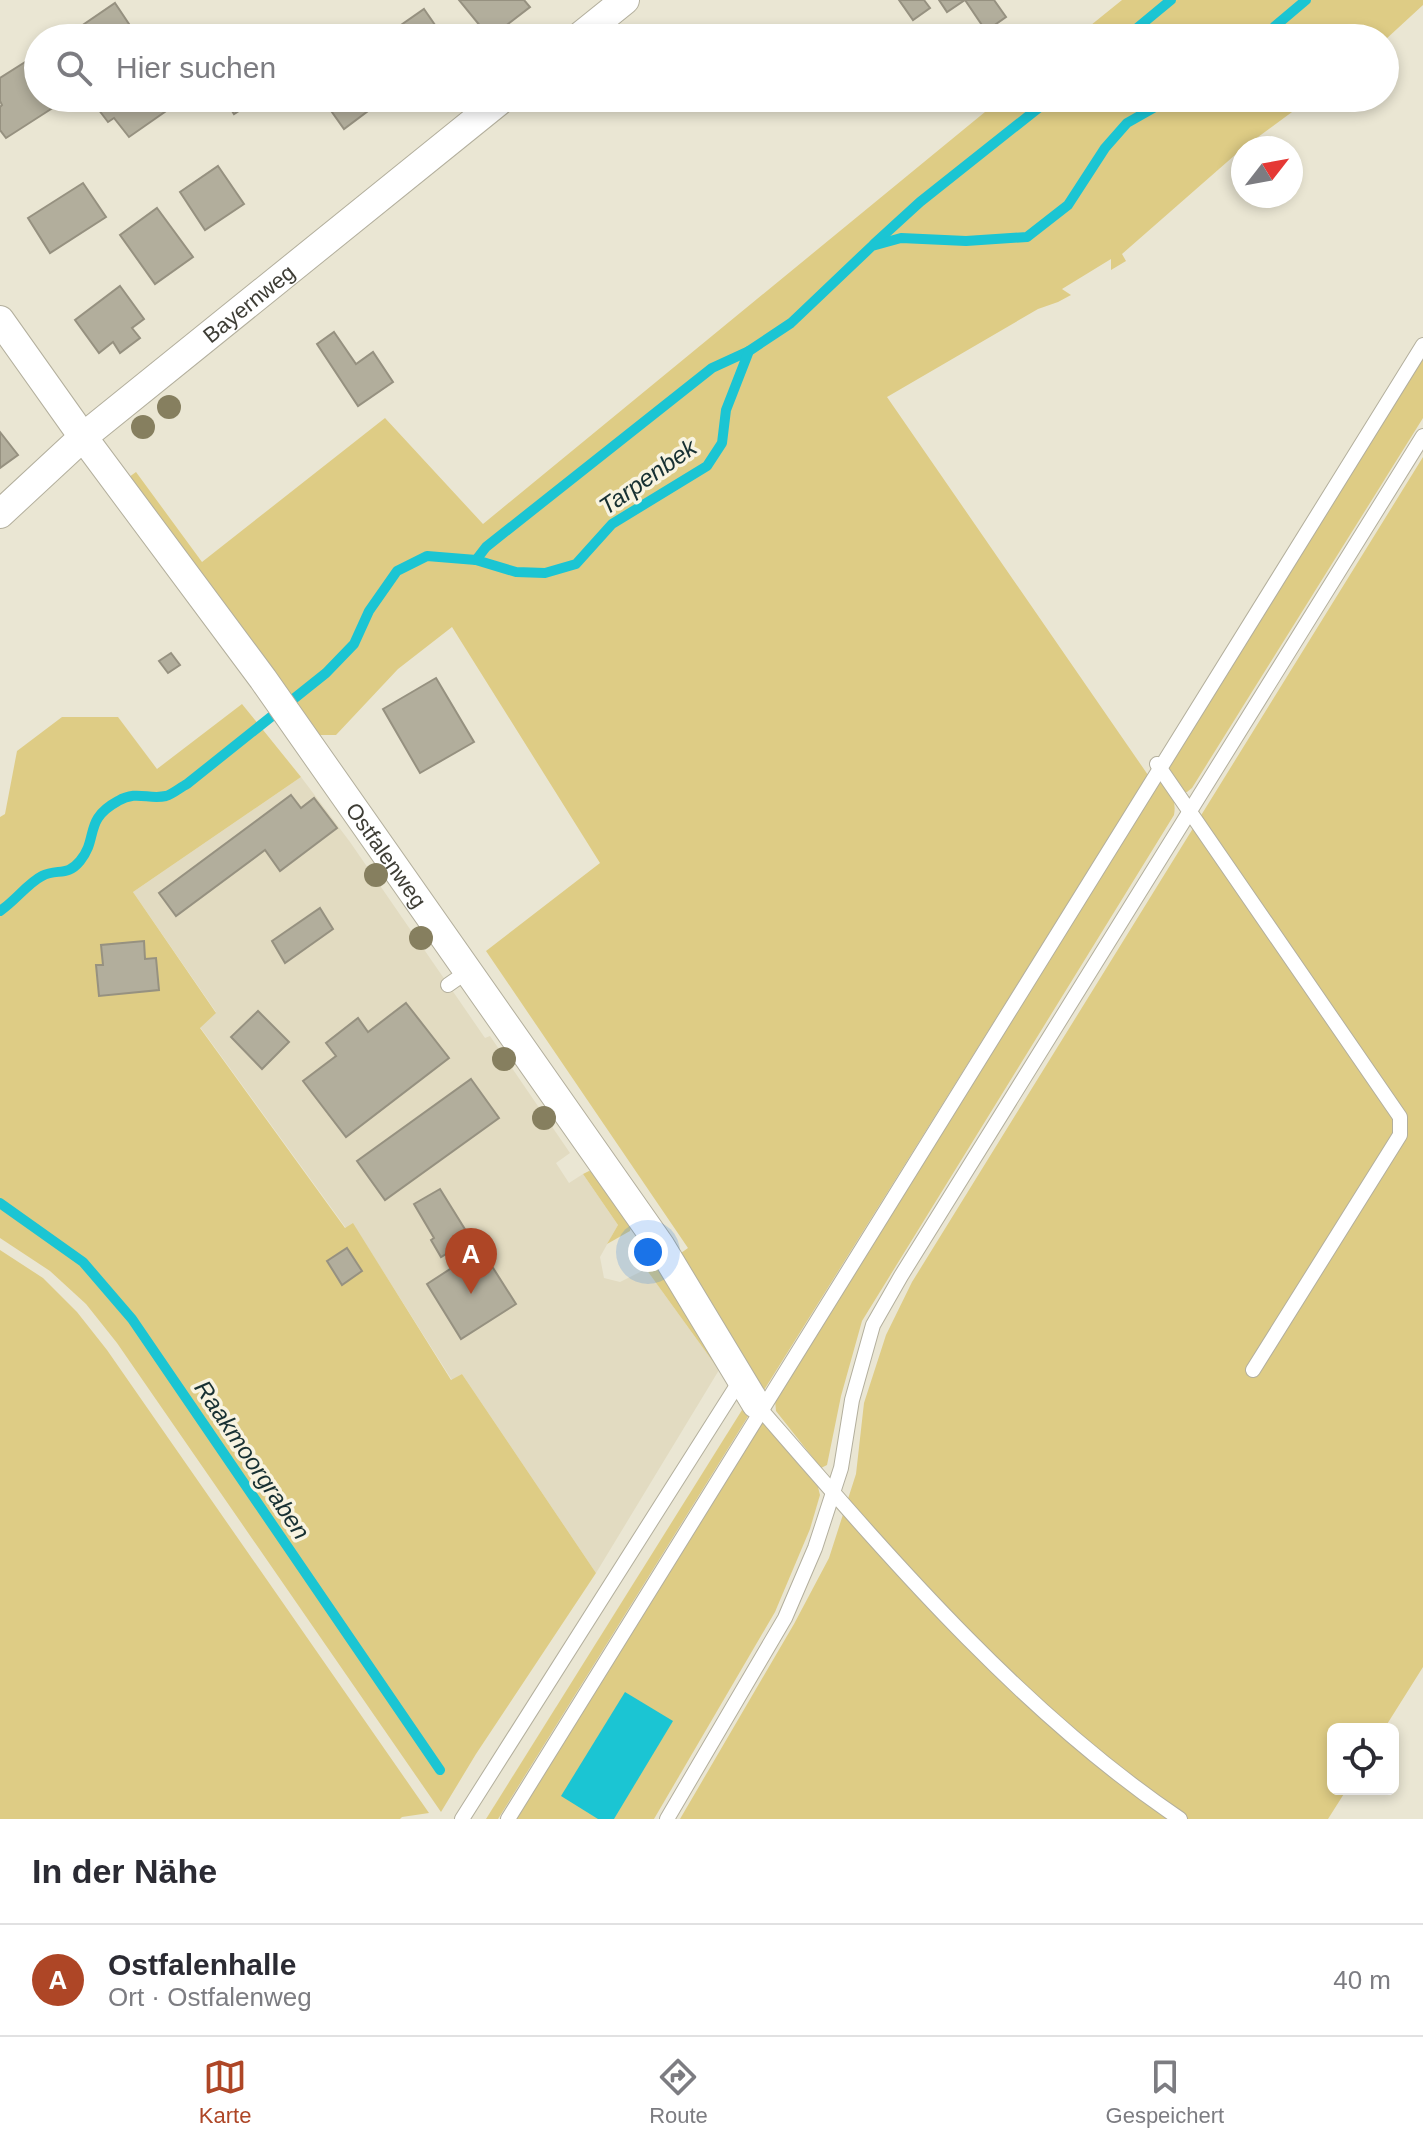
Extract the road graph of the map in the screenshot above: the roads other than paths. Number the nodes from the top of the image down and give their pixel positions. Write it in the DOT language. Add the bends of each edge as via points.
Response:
graph roads {
  1 [pos="625,0"];
  2 [pos="595,24"];
  3 [pos="486,112"];
  4 [pos="0,320"];
  5 [pos="1423,345"];
  6 [pos="1423,436"];
  7 [pos="83,437"];
  8 [pos="0,514"];
  9 [pos="1158,765"];
  10 [pos="1189,811"];
  11 [pos="1253,1370"];
  12 [pos="741,1379"];
  13 [pos="758,1407"];
  14 [pos="834,1493"];
  15 [pos="462,1819"];
  16 [pos="508,1819"];
  17 [pos="667,1819"];
  18 [pos="1180,1819"];
  1 -- 2 [label="street"];
  3 -- 7 [label="street, Bayernweg"];
  4 -- 7 [label="street, Ostfalenweg"];
  5 -- 9 [label="lane"];
  6 -- 10 [label="lane"];
  7 -- 8 [label="street, Bayernweg"];
  7 -- 12 [label="street, Ostfalenweg" via="296,725 458,978 660,1245"];
  9 -- 10 [label="lane"];
  9 -- 13 [label="lane"];
  10 -- 11 [label="lane" via="1400,1117 1400,1135"];
  10 -- 14 [label="lane" via="873,1325"];
  12 -- 13 [label="street, Ostfalenweg"];
  12 -- 15 [label="lane"];
  13 -- 14 [label="lane"];
  13 -- 16 [label="lane"];
  14 -- 17 [label="lane" via="785,1618"];
  14 -- 18 [label="lane" via="964,1635 1089,1751"];
}
